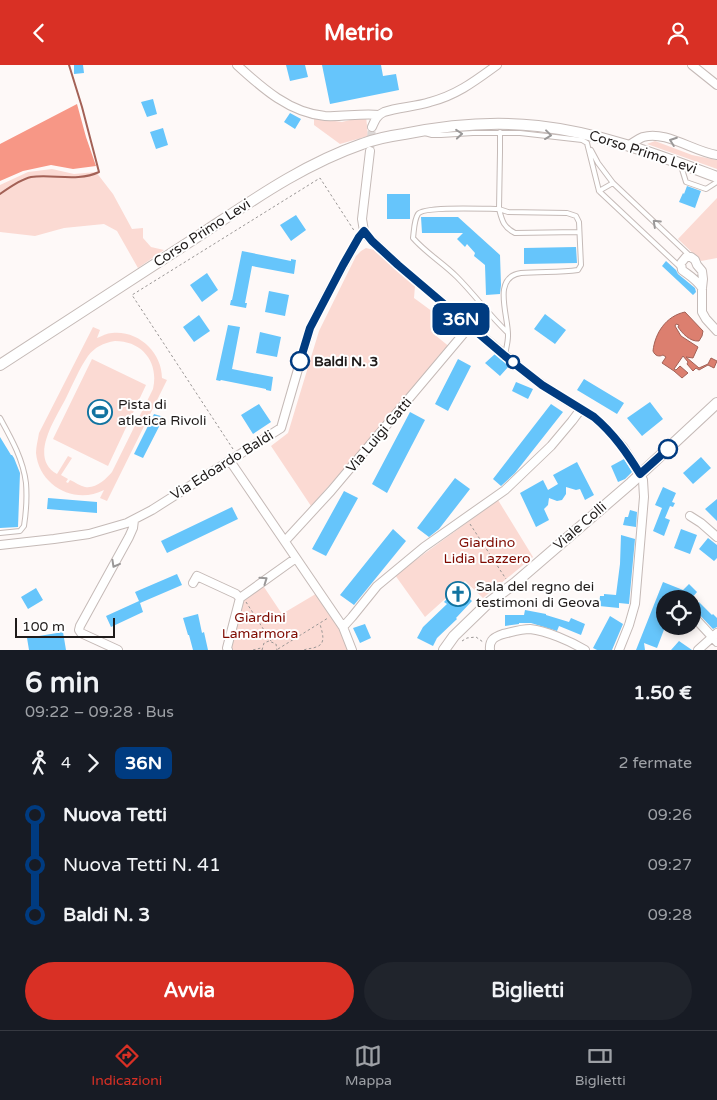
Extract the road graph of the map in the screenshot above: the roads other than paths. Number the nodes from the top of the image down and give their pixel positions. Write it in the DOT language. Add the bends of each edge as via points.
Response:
graph roads {
  1 [pos="237,65"];
  2 [pos="497,65"];
  3 [pos="692,65"];
  4 [pos="717,85"];
  5 [pos="379,115"];
  6 [pos="372,127"];
  7 [pos="418,131"];
  8 [pos="500,132"];
  9 [pos="587,143"];
  10 [pos="629,145"];
  11 [pos="370,151"];
  12 [pos="717,155"];
  13 [pos="680,163"];
  14 [pos="717,177"];
  15 [pos="717,182"];
  16 [pos="613,183"];
  17 [pos="599,191"];
  18 [pos="499,209"];
  19 [pos="580,232"];
  20 [pos="361,234"];
  21 [pos="691,257"];
  22 [pos="697,265"];
  23 [pos="681,268"];
  24 [pos="688,273"];
  25 [pos="702,288"];
  26 [pos="470,326"];
  27 [pos="717,331"];
  28 [pos="508,333"];
  29 [pos="505,356"];
  30 [pos="0,365"];
  31 [pos="717,403"];
  32 [pos="581,409"];
  33 [pos="0,418"];
  34 [pos="234,459"];
  35 [pos="640,474"];
  36 [pos="690,516"];
  37 [pos="134,520"];
  38 [pos="0,533"];
  39 [pos="717,537"];
  40 [pos="285,541"];
  41 [pos="0,545"];
  42 [pos="296,558"];
  43 [pos="193,583"];
  44 [pos="241,597"];
  45 [pos="701,624"];
  46 [pos="342,627"];
  47 [pos="715,637"];
  48 [pos="490,648"];
  49 [pos="118,650"];
  50 [pos="228,650"];
  51 [pos="352,650"];
  52 [pos="444,650"];
  53 [pos="585,650"];
  54 [pos="619,650"];
  55 [pos="698,650"];
  1 -- 5 [label="street" via="294,108 324,115"];
  2 -- 5 [label="street" via="453,95"];
  3 -- 4 [label="street"];
  5 -- 6 [label="street"];
  7 -- 8 [label="lane, Corso Primo Levi, one-way" via="432,135"];
  7 -- 10 [label="main road, Corso Primo Levi" via="483,124 537,126"];
  7 -- 30 [label="main road, Corso Primo Levi" via="363,143 296,175"];
  8 -- 9 [label="lane, one-way" via="560,137"];
  8 -- 18 [label="lane"];
  9 -- 16 [label="lane"];
  9 -- 17 [label="lane"];
  12 -- 10 [label="street, one-way" via="660,136 643,137"];
  10 -- 13 [label="main road, Corso Primo Levi"];
  11 -- 20 [label="street"];
  13 -- 14 [label="main road, Corso Primo Levi"];
  13 -- 15 [label="lane" via="686,181 706,189"];
  16 -- 17 [label="lane"];
  21 -- 16 [label="lane, one-way"];
  17 -- 23 [label="lane"];
  18 -- 19 [label="lane" via="508,213 567,213 576,216"];
  18 -- 19 [label="lane" via="508,229 515,233"];
  18 -- 28 [label="lane" via="422,211 413,237"];
  19 -- 28 [label="lane" via="581,265 578,270 519,273 510,276 504,284"];
  20 -- 26 [label="street"];
  20 -- 34 [label="street, Via Edoardo Baldi" via="310,328 281,428"];
  21 -- 22 [label="street"];
  21 -- 23 [label="street" via="682,260"];
  22 -- 24 [label="street"];
  22 -- 25 [label="street" via="703,275"];
  23 -- 24 [label="street"];
  24 -- 25 [label="street"];
  25 -- 27 [label="street" via="702,312"];
  26 -- 29 [label="street"];
  26 -- 40 [label="street, Via Luigi Gatti"];
  28 -- 29 [label="lane"];
  29 -- 32 [label="street" via="542,385"];
  31 -- 35 [label="main road, Viale Colli"];
  32 -- 35 [label="street" via="615,437"];
  32 -- 46 [label="street" via="551,446 505,490 424,547 377,586"];
  33 -- 38 [label="lane" via="21,461 26,484 24,526 20,531"];
  34 -- 37 [label="street, Via Edoardo Baldi"];
  34 -- 40 [label="street"];
  35 -- 52 [label="main road, Viale Colli" via="486,605"];
  35 -- 54 [label="street" via="644,497 635,604"];
  36 -- 39 [label="street"];
  37 -- 41 [label="street, Via Edoardo Baldi" via="89,534"];
  37 -- 49 [label="street, one-way" via="130,537 79,630"];
  40 -- 42 [label="street"];
  44 -- 42 [label="street, one-way"];
  42 -- 46 [label="street"];
  43 -- 44 [label="street" via="197,576"];
  44 -- 50 [label="street"];
  45 -- 47 [label="street"];
  46 -- 51 [label="street"];
  47 -- 55 [label="street"];
  48 -- 53 [label="street" via="490,641 494,638 531,629"];
}
